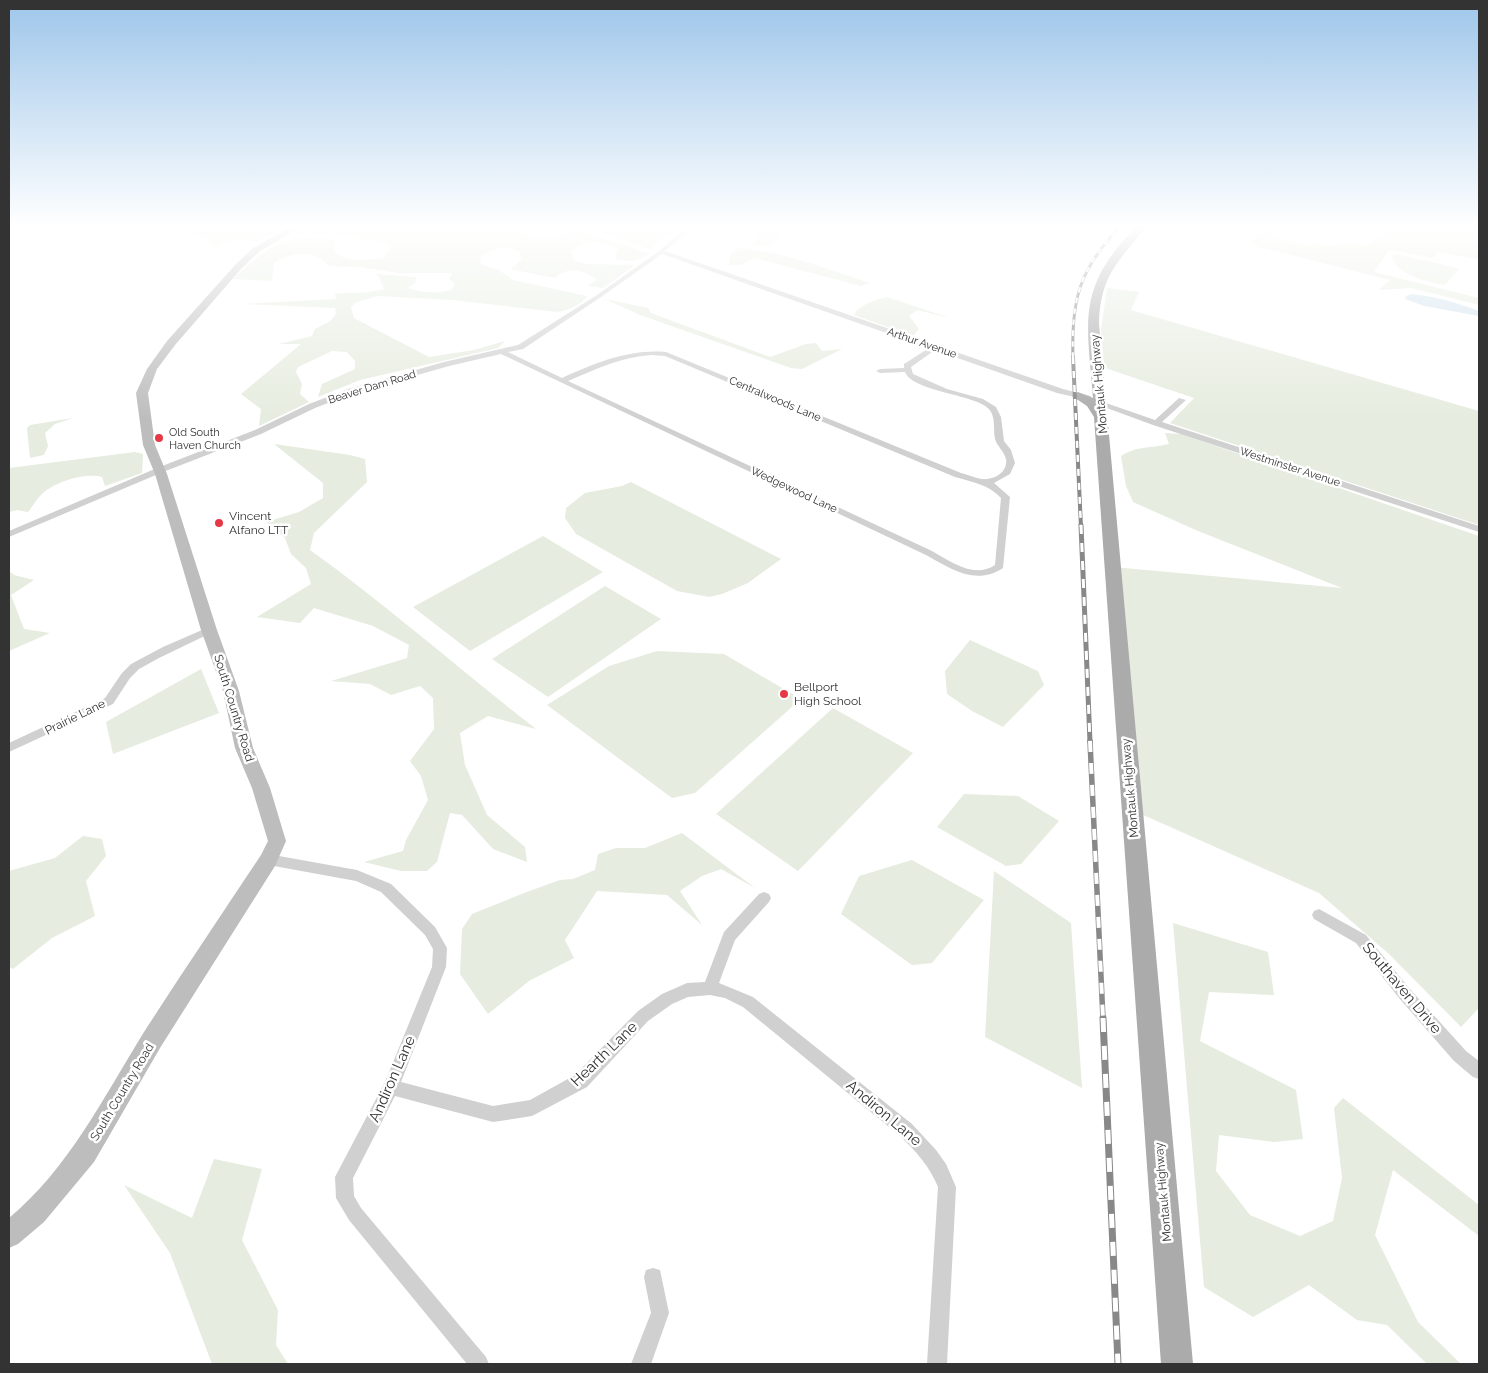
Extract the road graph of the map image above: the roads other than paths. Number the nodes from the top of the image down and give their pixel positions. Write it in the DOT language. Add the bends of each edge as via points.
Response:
graph roads {
  1 [pos="217,291"];
  2 [pos="607,291"];
  3 [pos="772,291"];
  4 [pos="1097,291"];
  5 [pos="934,348"];
  6 [pos="503,352"];
  7 [pos="880,370"];
  8 [pos="908,370"];
  9 [pos="562,381"];
  10 [pos="1099,384"];
  11 [pos="1078,396"];
  12 [pos="1182,400"];
  13 [pos="1100,402"];
  14 [pos="1102,419"];
  15 [pos="1156,423"];
  16 [pos="160,470"];
  17 [pos="987,482"];
  18 [pos="1479,529"];
  19 [pos="9,534"];
  20 [pos="209,630"];
  21 [pos="9,748"];
  22 [pos="268,860"];
  23 [pos="764,898"];
  24 [pos="1318,915"];
  25 [pos="710,988"];
  26 [pos="1479,1071"];
  27 [pos="390,1087"];
  28 [pos="9,1235"];
  29 [pos="654,1277"];
  30 [pos="479,1364"];
  31 [pos="642,1364"];
  32 [pos="937,1364"];
  33 [pos="1177,1364"];
  1 -- 16 [label="main road, South Country Road" via="152,369 142,393 149,445"];
  2 -- 6 [label="street, Beaver Dam Road" via="524,345"];
  3 -- 5 [label="street, Arthur Avenue"];
  4 -- 10 [label="main road, Montauk Highway" via="1093,324"];
  5 -- 8 [label="street" via="912,361 907,366"];
  5 -- 11 [label="street, Arthur Avenue"];
  6 -- 9 [label="street, Wedgewood Lane"];
  6 -- 16 [label="street, Beaver Dam Road" via="351,391"];
  7 -- 8 [label="street"];
  8 -- 17 [label="street" via="925,383 979,400 996,412 1000,441 1009,456 1008,472"];
  9 -- 17 [label="street, Centralwoods Lane" via="618,356 666,354 958,474"];
  9 -- 17 [label="street, Wedgewood Lane" via="975,575 993,572 1000,566 1006,497"];
  10 -- 11 [label="main road" via="1090,393"];
  10 -- 13 [label="main road, Montauk Highway"];
  11 -- 13 [label="street, Arthur Avenue"];
  11 -- 14 [label="main road" via="1092,403"];
  12 -- 15 [label="street"];
  13 -- 14 [label="main road, Montauk Highway"];
  13 -- 15 [label="street, Westminster Avenue"];
  14 -- 33 [label="main road, Montauk Highway"];
  15 -- 18 [label="street, Westminster Avenue"];
  16 -- 19 [label="street, Beaver Dam Road"];
  16 -- 20 [label="main road, South Country Road"];
  20 -- 21 [label="street, Prairie Lane" via="130,671 109,701"];
  20 -- 22 [label="main road, South Country Road" via="231,691 244,748 261,788 276,841"];
  22 -- 27 [label="street, Andiron Lane" via="357,876 386,888 430,931 440,948 439,967"];
  22 -- 28 [label="main road, South Country Road" via="152,1040 85,1152 35,1213"];
  23 -- 25 [label="street" via="729,936"];
  24 -- 26 [label="street, Southaven Drive" via="1361,939 1404,994 1460,1056"];
  25 -- 27 [label="street, Hearth Lane" via="687,990 666,999 643,1016 580,1081 532,1108 494,1114"];
  25 -- 32 [label="street, Andiron Lane" via="748,1002 906,1130 940,1168 948,1187"];
  27 -- 30 [label="street, Andiron Lane" via="344,1177 345,1198"];
  29 -- 31 [label="street" via="660,1313"];
}
